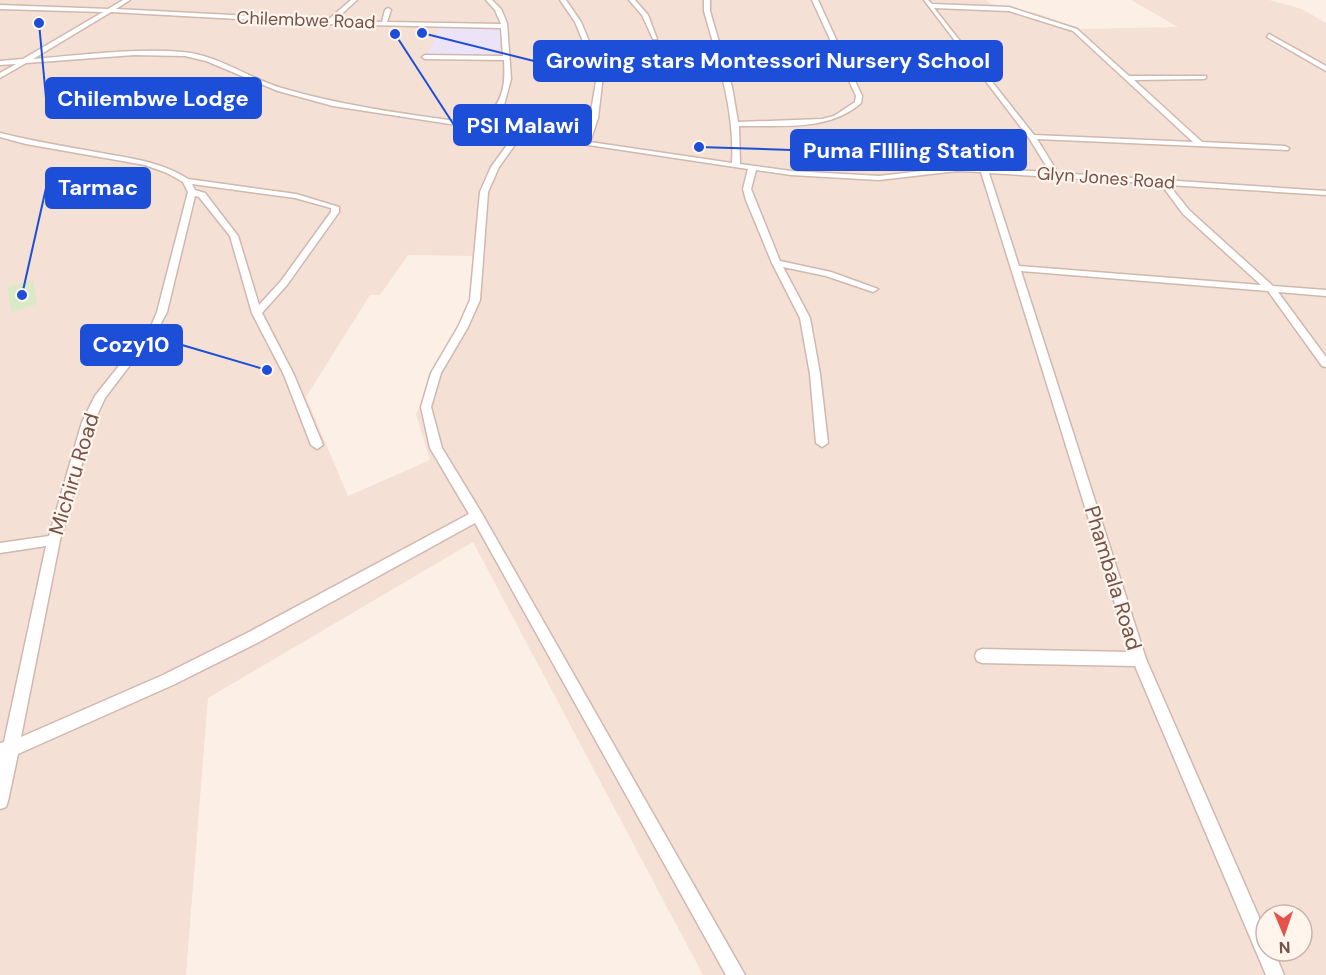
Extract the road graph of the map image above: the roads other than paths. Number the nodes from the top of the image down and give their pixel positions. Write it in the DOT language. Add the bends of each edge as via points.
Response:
graph roads {
  1 [pos="127,0"];
  2 [pos="354,0"];
  3 [pos="489,0"];
  4 [pos="562,0"];
  5 [pos="632,0"];
  6 [pos="707,0"];
  7 [pos="815,0"];
  8 [pos="924,0"];
  9 [pos="930,6"];
  10 [pos="0,7"];
  11 [pos="388,10"];
  12 [pos="108,11"];
  13 [pos="330,22"];
  14 [pos="384,23"];
  15 [pos="504,26"];
  16 [pos="1269,36"];
  17 [pos="655,38"];
  18 [pos="425,57"];
  19 [pos="506,58"];
  20 [pos="25,60"];
  21 [pos="0,63"];
  22 [pos="1326,69"];
  23 [pos="0,76"];
  24 [pos="1204,77"];
  25 [pos="1129,78"];
  26 [pos="736,124"];
  27 [pos="485,126"];
  28 [pos="521,132"];
  29 [pos="0,135"];
  30 [pos="1032,137"];
  31 [pos="586,143"];
  32 [pos="1199,143"];
  33 [pos="1285,148"];
  34 [pos="736,166"];
  35 [pos="752,169"];
  36 [pos="984,170"];
  37 [pos="1056,175"];
  38 [pos="186,181"];
  39 [pos="1163,182"];
  40 [pos="192,192"];
  41 [pos="1326,193"];
  42 [pos="776,263"];
  43 [pos="1015,268"];
  44 [pos="1270,288"];
  45 [pos="873,289"];
  46 [pos="1326,293"];
  47 [pos="257,313"];
  48 [pos="1326,364"];
  49 [pos="822,442"];
  50 [pos="317,445"];
  51 [pos="477,516"];
  52 [pos="54,540"];
  53 [pos="0,549"];
  54 [pos="982,656"];
  55 [pos="1138,659"];
  56 [pos="6,750"];
  57 [pos="0,801"];
  58 [pos="736,975"];
  59 [pos="1275,975"];
  1 -- 12 [label="street"];
  2 -- 13 [label="street"];
  3 -- 15 [label="street" via="503,18"];
  4 -- 31 [label="street" via="578,22 600,75"];
  5 -- 17 [label="street" via="645,15"];
  6 -- 26 [label="street"];
  7 -- 26 [label="street" via="859,96 858,104 822,121"];
  8 -- 9 [label="street"];
  9 -- 25 [label="street" via="1009,9 1062,25 1084,37"];
  9 -- 30 [label="street"];
  10 -- 12 [label="street, Chilembwe Road"];
  11 -- 14 [label="street"];
  12 -- 13 [label="street, Chilembwe Road"];
  12 -- 20 [label="street"];
  13 -- 14 [label="street, Chilembwe Road"];
  14 -- 15 [label="street, Chilembwe Road"];
  15 -- 19 [label="street"];
  16 -- 22 [label="street"];
  18 -- 19 [label="street"];
  19 -- 27 [label="street" via="505,94"];
  20 -- 21 [label="street, Glyn Jones Road"];
  20 -- 23 [label="street"];
  20 -- 27 [label="street, Glyn Jones Road" via="150,52 185,54 311,99"];
  24 -- 25 [label="street"];
  25 -- 32 [label="street"];
  26 -- 34 [label="street"];
  27 -- 28 [label="street, Glyn Jones Road"];
  28 -- 31 [label="street, Glyn Jones Road"];
  28 -- 51 [label="street" via="489,176 480,213 475,300 436,373 426,407 436,448"];
  29 -- 38 [label="street" via="146,163"];
  30 -- 32 [label="street"];
  30 -- 37 [label="street"];
  31 -- 34 [label="street, Glyn Jones Road"];
  32 -- 33 [label="street"];
  34 -- 35 [label="street, Glyn Jones Road"];
  35 -- 36 [label="street, Glyn Jones Road" via="852,178"];
  35 -- 42 [label="street" via="748,194"];
  36 -- 37 [label="street, Glyn Jones Road"];
  36 -- 43 [label="street, Phambala Road"];
  37 -- 39 [label="street, Glyn Jones Road"];
  38 -- 40 [label="street"];
  38 -- 47 [label="street" via="296,196 335,207 284,283"];
  39 -- 41 [label="street, Glyn Jones Road"];
  39 -- 44 [label="street" via="1186,212"];
  40 -- 47 [label="street" via="202,195 234,236"];
  40 -- 52 [label="street, Michiru Road" via="162,312 94,406"];
  42 -- 45 [label="street"];
  42 -- 49 [label="street" via="805,318"];
  43 -- 44 [label="street"];
  43 -- 55 [label="street, Phambala Road"];
  44 -- 46 [label="street"];
  44 -- 48 [label="street"];
  47 -- 50 [label="street" via="289,375"];
  51 -- 56 [label="street" via="254,638"];
  51 -- 58 [label="street"];
  52 -- 53 [label="street"];
  52 -- 56 [label="street, Michiru Road"];
  54 -- 55 [label="street"];
  55 -- 59 [label="street, Phambala Road"];
  56 -- 57 [label="street, Michiru Road"];
}
